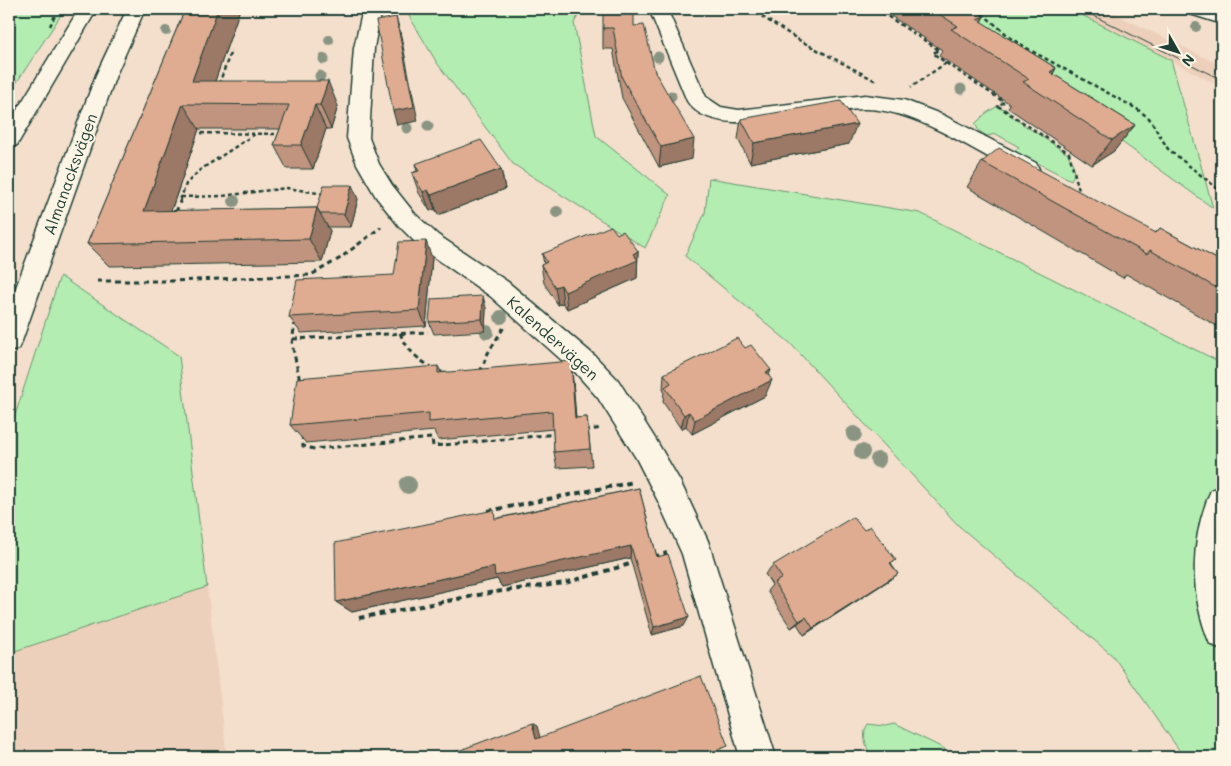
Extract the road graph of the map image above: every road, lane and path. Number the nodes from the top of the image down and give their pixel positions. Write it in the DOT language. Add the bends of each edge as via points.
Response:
graph roads {
  1 [pos="88,9"];
  2 [pos="136,9"];
  3 [pos="372,9"];
  4 [pos="658,9"];
  5 [pos="750,9"];
  6 [pos="880,9"];
  7 [pos="977,9"];
  8 [pos="1194,9"];
  9 [pos="1222,18"];
  10 [pos="231,52"];
  11 [pos="946,63"];
  12 [pos="909,88"];
  13 [pos="220,91"];
  14 [pos="865,102"];
  15 [pos="194,134"];
  16 [pos="256,134"];
  17 [pos="284,134"];
  18 [pos="9,140"];
  19 [pos="1222,192"];
  20 [pos="328,195"];
  21 [pos="181,197"];
  22 [pos="1081,198"];
  23 [pos="174,218"];
  24 [pos="384,224"];
  25 [pos="300,275"];
  26 [pos="97,281"];
  27 [pos="299,284"];
  28 [pos="296,312"];
  29 [pos="505,325"];
  30 [pos="428,332"];
  31 [pos="400,334"];
  32 [pos="293,339"];
  33 [pos="9,341"];
  34 [pos="480,374"];
  35 [pos="451,375"];
  36 [pos="300,384"];
  37 [pos="629,421"];
  38 [pos="302,430"];
  39 [pos="575,432"];
  40 [pos="566,434"];
  41 [pos="661,476"];
  42 [pos="602,488"];
  43 [pos="604,498"];
  44 [pos="1222,500"];
  45 [pos="538,501"];
  46 [pos="539,510"];
  47 [pos="478,513"];
  48 [pos="694,546"];
  49 [pos="648,559"];
  50 [pos="639,562"];
  51 [pos="358,618"];
  52 [pos="1222,632"];
  53 [pos="758,757"];
  1 -- 18 [label="street"];
  2 -- 33 [label="street, Almanacksvägen" via="106,75"];
  3 -- 37 [label="street, Kalendervägen" via="364,48 358,138 384,191 429,241 499,289 586,364 608,389"];
  4 -- 14 [label="street" via="697,101 715,113 739,117"];
  5 -- 14 [label="path" via="799,40 878,82"];
  6 -- 11 [label="path" via="939,50 933,53"];
  7 -- 19 [label="path" via="1030,50 1137,109 1149,118 1168,149"];
  8 -- 9 [label="street"];
  10 -- 13 [label="path" via="218,86"];
  11 -- 12 [label="path"];
  11 -- 22 [label="path" via="1004,102 998,106 1069,153"];
  14 -- 22 [label="street" via="904,107 935,120"];
  15 -- 16 [label="path"];
  16 -- 17 [label="path"];
  16 -- 21 [label="path" via="200,170 186,184"];
  20 -- 21 [label="path" via="283,187"];
  21 -- 23 [label="path"];
  24 -- 25 [label="path" via="339,259 311,274"];
  25 -- 26 [label="path"];
  25 -- 27 [label="path"];
  28 -- 32 [label="path"];
  29 -- 34 [label="path"];
  30 -- 31 [label="path"];
  31 -- 32 [label="path"];
  31 -- 35 [label="path" via="404,347 415,356"];
  32 -- 36 [label="path"];
  37 -- 39 [label="path"];
  37 -- 41 [label="street, Kalendervägen"];
  38 -- 40 [label="path" via="303,446 314,449 432,438 433,446"];
  41 -- 42 [label="path"];
  41 -- 48 [label="street, Kalendervägen"];
  42 -- 43 [label="path"];
  42 -- 45 [label="path"];
  44 -- 52 [label="street" via="1211,545 1210,584"];
  45 -- 46 [label="path"];
  45 -- 47 [label="path"];
  48 -- 49 [label="path"];
  48 -- 53 [label="street, Kalendervägen"];
  50 -- 51 [label="path" via="565,583 494,592"];
}
